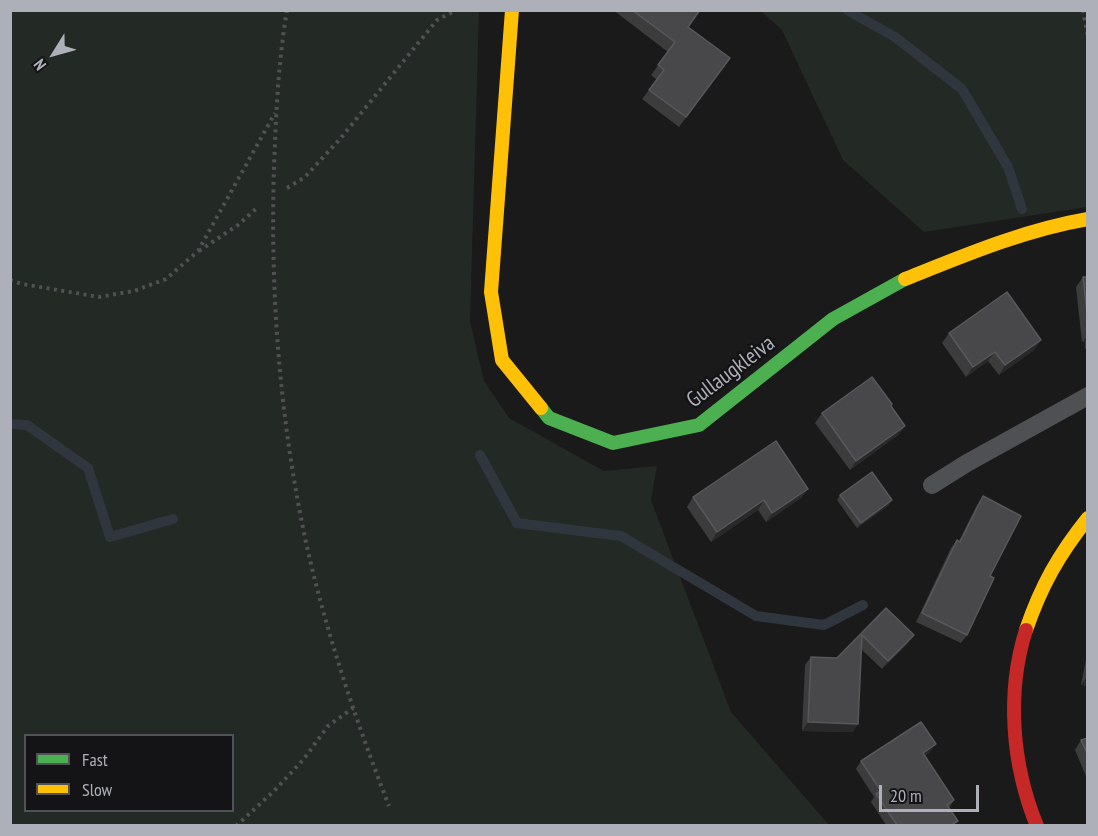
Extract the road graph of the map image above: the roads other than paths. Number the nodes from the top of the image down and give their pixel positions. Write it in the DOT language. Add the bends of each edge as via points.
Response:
graph roads {
  1 [pos="512,10"];
  2 [pos="1088,219"];
  3 [pos="1088,396"];
  4 [pos="932,485"];
  5 [pos="1088,518"];
  6 [pos="1037,825"];
  1 -- 2 [label="street, Gullaugkleiva" via="491,292 502,360 549,418 613,443 699,425 832,319 901,281 991,245"];
  3 -- 4 [label="lane"];
  5 -- 6 [label="street" via="1073,534 1046,578 1030,613 1017,660 1014,736 1025,795"];
}
